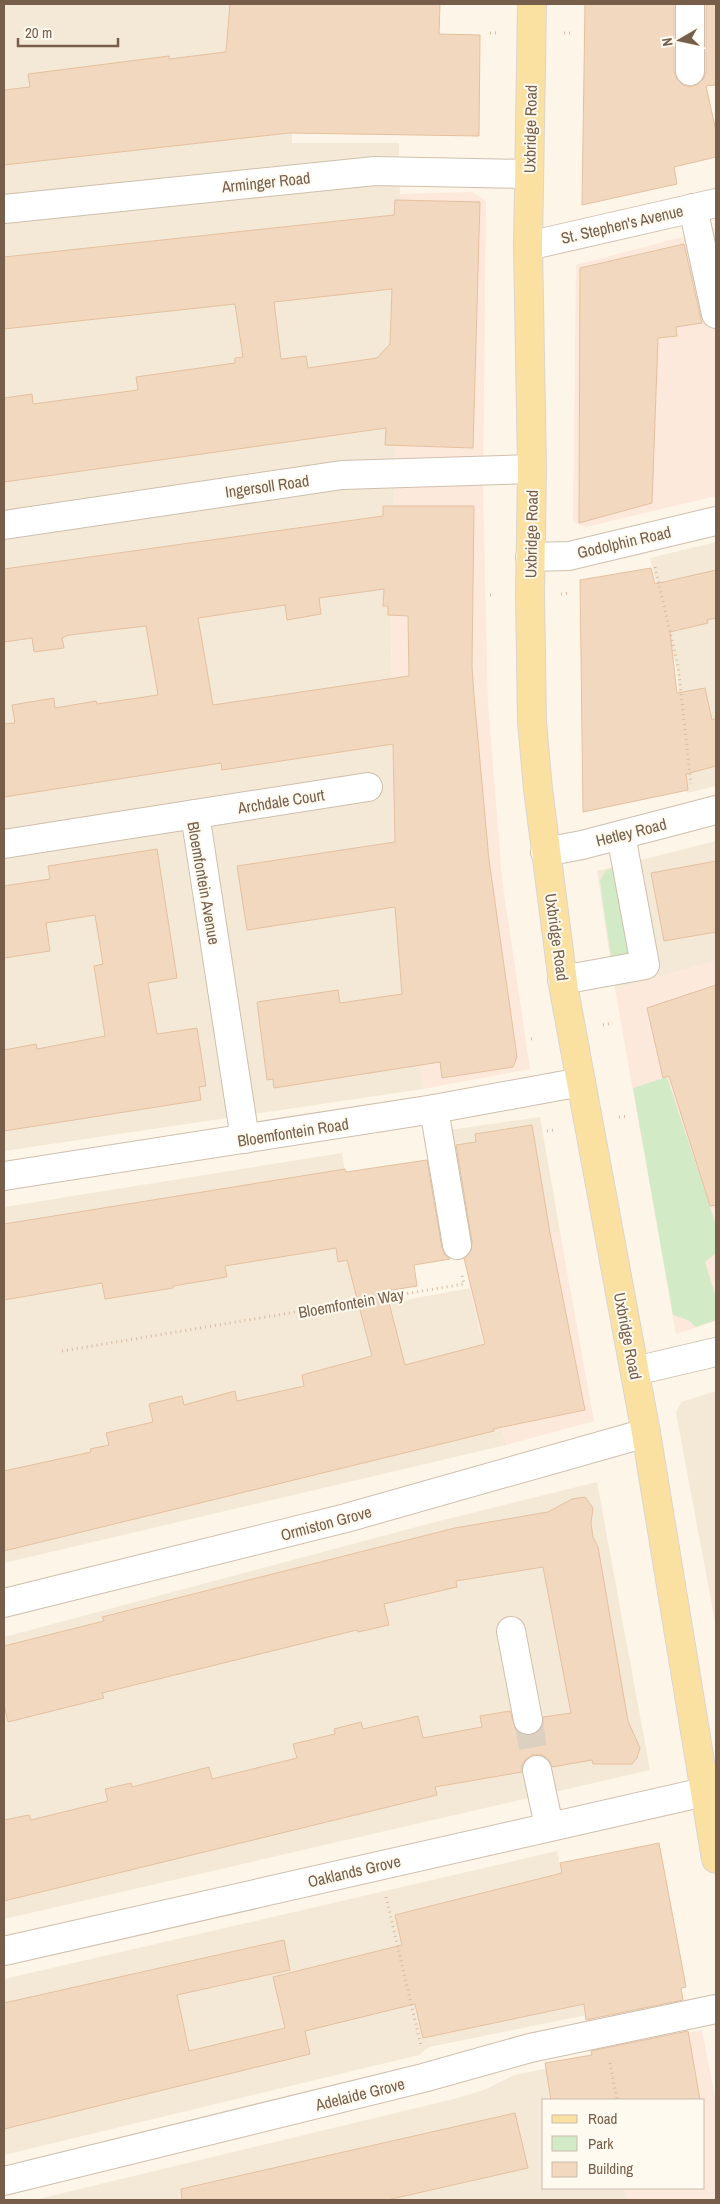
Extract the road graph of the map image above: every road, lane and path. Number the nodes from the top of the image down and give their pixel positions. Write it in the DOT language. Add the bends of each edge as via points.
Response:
graph roads {
  1 [pos="532,4"];
  2 [pos="690,4"];
  3 [pos="490,33"];
  4 [pos="496,33"];
  5 [pos="564,33"];
  6 [pos="573,33"];
  7 [pos="690,70"];
  8 [pos="529,174"];
  9 [pos="705,206"];
  10 [pos="4,209"];
  11 [pos="528,246"];
  12 [pos="716,314"];
  13 [pos="532,469"];
  14 [pos="716,520"];
  15 [pos="4,525"];
  16 [pos="530,557"];
  17 [pos="655,569"];
  18 [pos="490,594"];
  19 [pos="495,594"];
  20 [pos="561,594"];
  21 [pos="570,594"];
  22 [pos="368,787"];
  23 [pos="691,788"];
  24 [pos="716,810"];
  25 [pos="195,814"];
  26 [pos="621,835"];
  27 [pos="4,844"];
  28 [pos="545,852"];
  29 [pos="562,980"];
  30 [pos="614,1023"];
  31 [pos="603,1025"];
  32 [pos="536,1038"];
  33 [pos="531,1039"];
  34 [pos="581,1082"];
  35 [pos="434,1109"];
  36 [pos="629,1116"];
  37 [pos="619,1117"];
  38 [pos="553,1130"];
  39 [pos="547,1131"];
  40 [pos="245,1139"];
  41 [pos="4,1176"];
  42 [pos="457,1245"];
  43 [pos="62,1351"];
  44 [pos="716,1352"];
  45 [pos="635,1371"];
  46 [pos="646,1433"];
  47 [pos="4,1603"];
  48 [pos="511,1631"];
  49 [pos="528,1720"];
  50 [pos="537,1770"];
  51 [pos="704,1792"];
  52 [pos="549,1826"];
  53 [pos="716,1858"];
  54 [pos="384,1891"];
  55 [pos="4,1951"];
  56 [pos="716,2009"];
  57 [pos="422,2049"];
  58 [pos="609,2062"];
  59 [pos="617,2099"];
  60 [pos="4,2181"];
  1 -- 8 [label="main road, Uxbridge Road"];
  2 -- 7 [label="street"];
  3 -- 4 [label="path"];
  5 -- 6 [label="path"];
  8 -- 10 [label="street, Arminger Road" via="376,171"];
  8 -- 11 [label="main road, Uxbridge Road"];
  9 -- 11 [label="street, St. Stephen's Avenue"];
  9 -- 12 [label="street"];
  11 -- 13 [label="main road, Uxbridge Road"];
  13 -- 15 [label="street, Ingersoll Road" via="342,475"];
  13 -- 16 [label="main road, Uxbridge Road"];
  14 -- 16 [label="street, Godolphin Road" via="568,556"];
  16 -- 28 [label="main road, Uxbridge Road" via="532,722"];
  17 -- 23 [label="path" via="678,666"];
  18 -- 19 [label="path"];
  20 -- 21 [label="path"];
  22 -- 25 [label="street, Archdale Court"];
  24 -- 26 [label="street, Hetley Road"];
  25 -- 27 [label="street, Bloemfontein Avenue"];
  25 -- 40 [label="street, Bloemfontein Avenue"];
  26 -- 28 [label="street, Hetley Road"];
  26 -- 29 [label="street" via="644,964"];
  28 -- 29 [label="main road, Uxbridge Road"];
  29 -- 34 [label="main road, Uxbridge Road"];
  30 -- 31 [label="path"];
  32 -- 33 [label="path"];
  34 -- 35 [label="street, Bloemfontein Road"];
  34 -- 45 [label="main road, Uxbridge Road"];
  35 -- 40 [label="street, Bloemfontein Road"];
  35 -- 42 [label="street"];
  36 -- 37 [label="path"];
  38 -- 39 [label="path"];
  40 -- 41 [label="street, Bloemfontein Road"];
  42 -- 43 [label="path, Bloemfontein Way" via="464,1284"];
  44 -- 45 [label="street"];
  45 -- 46 [label="main road, Uxbridge Road"];
  46 -- 47 [label="street, Ormiston Grove" via="346,1518"];
  46 -- 51 [label="main road, Uxbridge Road"];
  48 -- 49 [label="street"];
  50 -- 52 [label="street"];
  51 -- 52 [label="street, Oaklands Grove"];
  51 -- 53 [label="main road, Uxbridge Road"];
  52 -- 55 [label="street, Oaklands Grove"];
  54 -- 57 [label="path"];
  56 -- 60 [label="street, Adelaide Grove" via="530,2048 423,2078"];
  58 -- 59 [label="path"];
}
